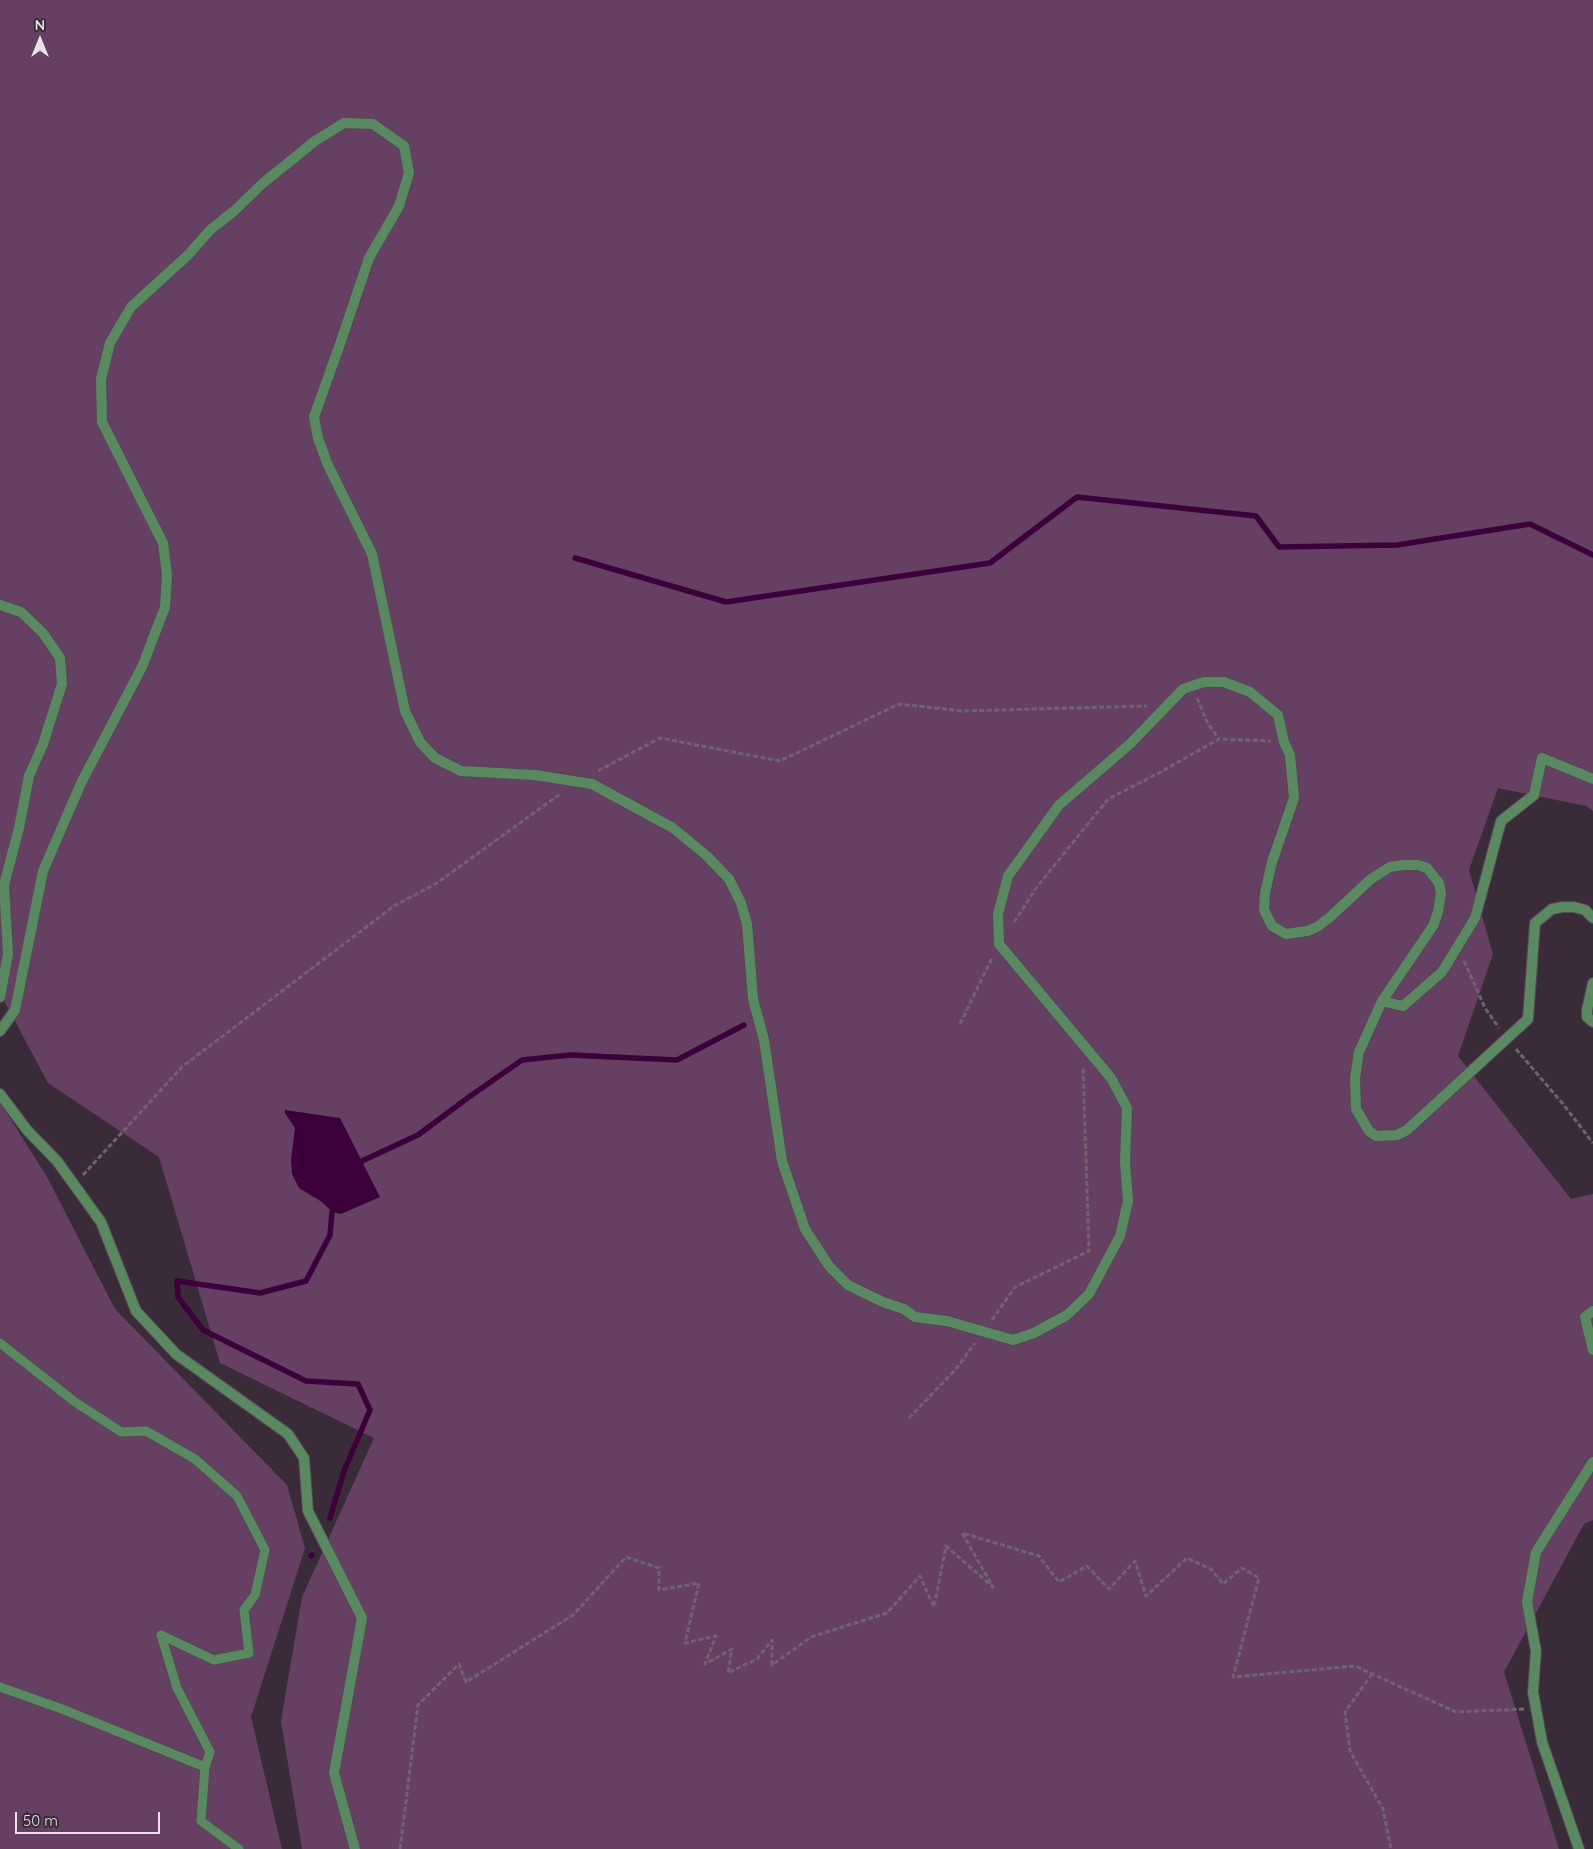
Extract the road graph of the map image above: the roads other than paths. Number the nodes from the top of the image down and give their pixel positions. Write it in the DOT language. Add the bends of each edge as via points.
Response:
graph roads {
  1 [pos="0,605"];
  2 [pos="1593,778"];
  3 [pos="1593,918"];
  4 [pos="1593,983"];
  5 [pos="0,998"];
  6 [pos="1382,1001"];
  7 [pos="1593,1022"];
  8 [pos="0,1031"];
  9 [pos="0,1094"];
  10 [pos="1593,1311"];
  11 [pos="0,1342"];
  12 [pos="1593,1350"];
  13 [pos="1593,1462"];
  14 [pos="0,1687"];
  15 [pos="205,1767"];
  16 [pos="239,1849"];
  17 [pos="355,1849"];
  18 [pos="1580,1849"];
  1 -- 5 [label="street" via="21,612 43,633 60,658 62,684 29,776 4,884 8,954"];
  2 -- 6 [label="street" via="1542,758 1534,795 1501,821 1475,918 1442,972 1403,1006"];
  3 -- 6 [label="street" via="1585,910 1562,907 1552,909 1535,923 1528,1019 1407,1130 1397,1135 1376,1136 1368,1131 1356,1109 1355,1078 1359,1052"];
  4 -- 7 [label="street" via="1586,1010 1587,1017"];
  6 -- 8 [label="street" via="1433,926 1442,894 1439,883 1427,868 1418,865 1390,866 1317,927 1286,934 1272,926 1264,910 1265,893 1294,798 1290,755 1278,715 1250,692 1224,682 1204,682 1183,689 1130,744 1060,805 1008,876 998,914 999,944 1111,1078 1127,1108 1125,1162 1128,1201 1120,1236 1089,1294 1067,1315 1013,1340 948,1321 915,1317 848,1285 829,1266 805,1229 782,1162 764,1040 753,999 747,924 729,879 673,828 592,784 536,774 461,771 435,758 420,742 405,711 372,554 327,463 314,416 369,258 399,206 409,173 404,146 372,124 344,123 315,141 210,230 188,255 131,306 110,343 101,379 102,422 163,543 167,575 164,607 142,668 82,781 43,871 15,1010"];
  9 -- 17 [label="street" via="27,1130 57,1161 101,1222 136,1311 176,1354 288,1434 304,1458 308,1510 362,1618 334,1773"];
  10 -- 12 [label="street" via="1585,1317"];
  11 -- 15 [label="lane" via="75,1402 121,1432 146,1431 195,1459 237,1496 265,1550 255,1595 244,1610 249,1652 214,1660 161,1635 177,1688 210,1752"];
  13 -- 18 [label="street" via="1536,1552 1527,1602 1536,1651 1533,1692 1542,1742"];
  14 -- 15 [label="lane"];
  15 -- 16 [label="lane" via="201,1820"];
}
